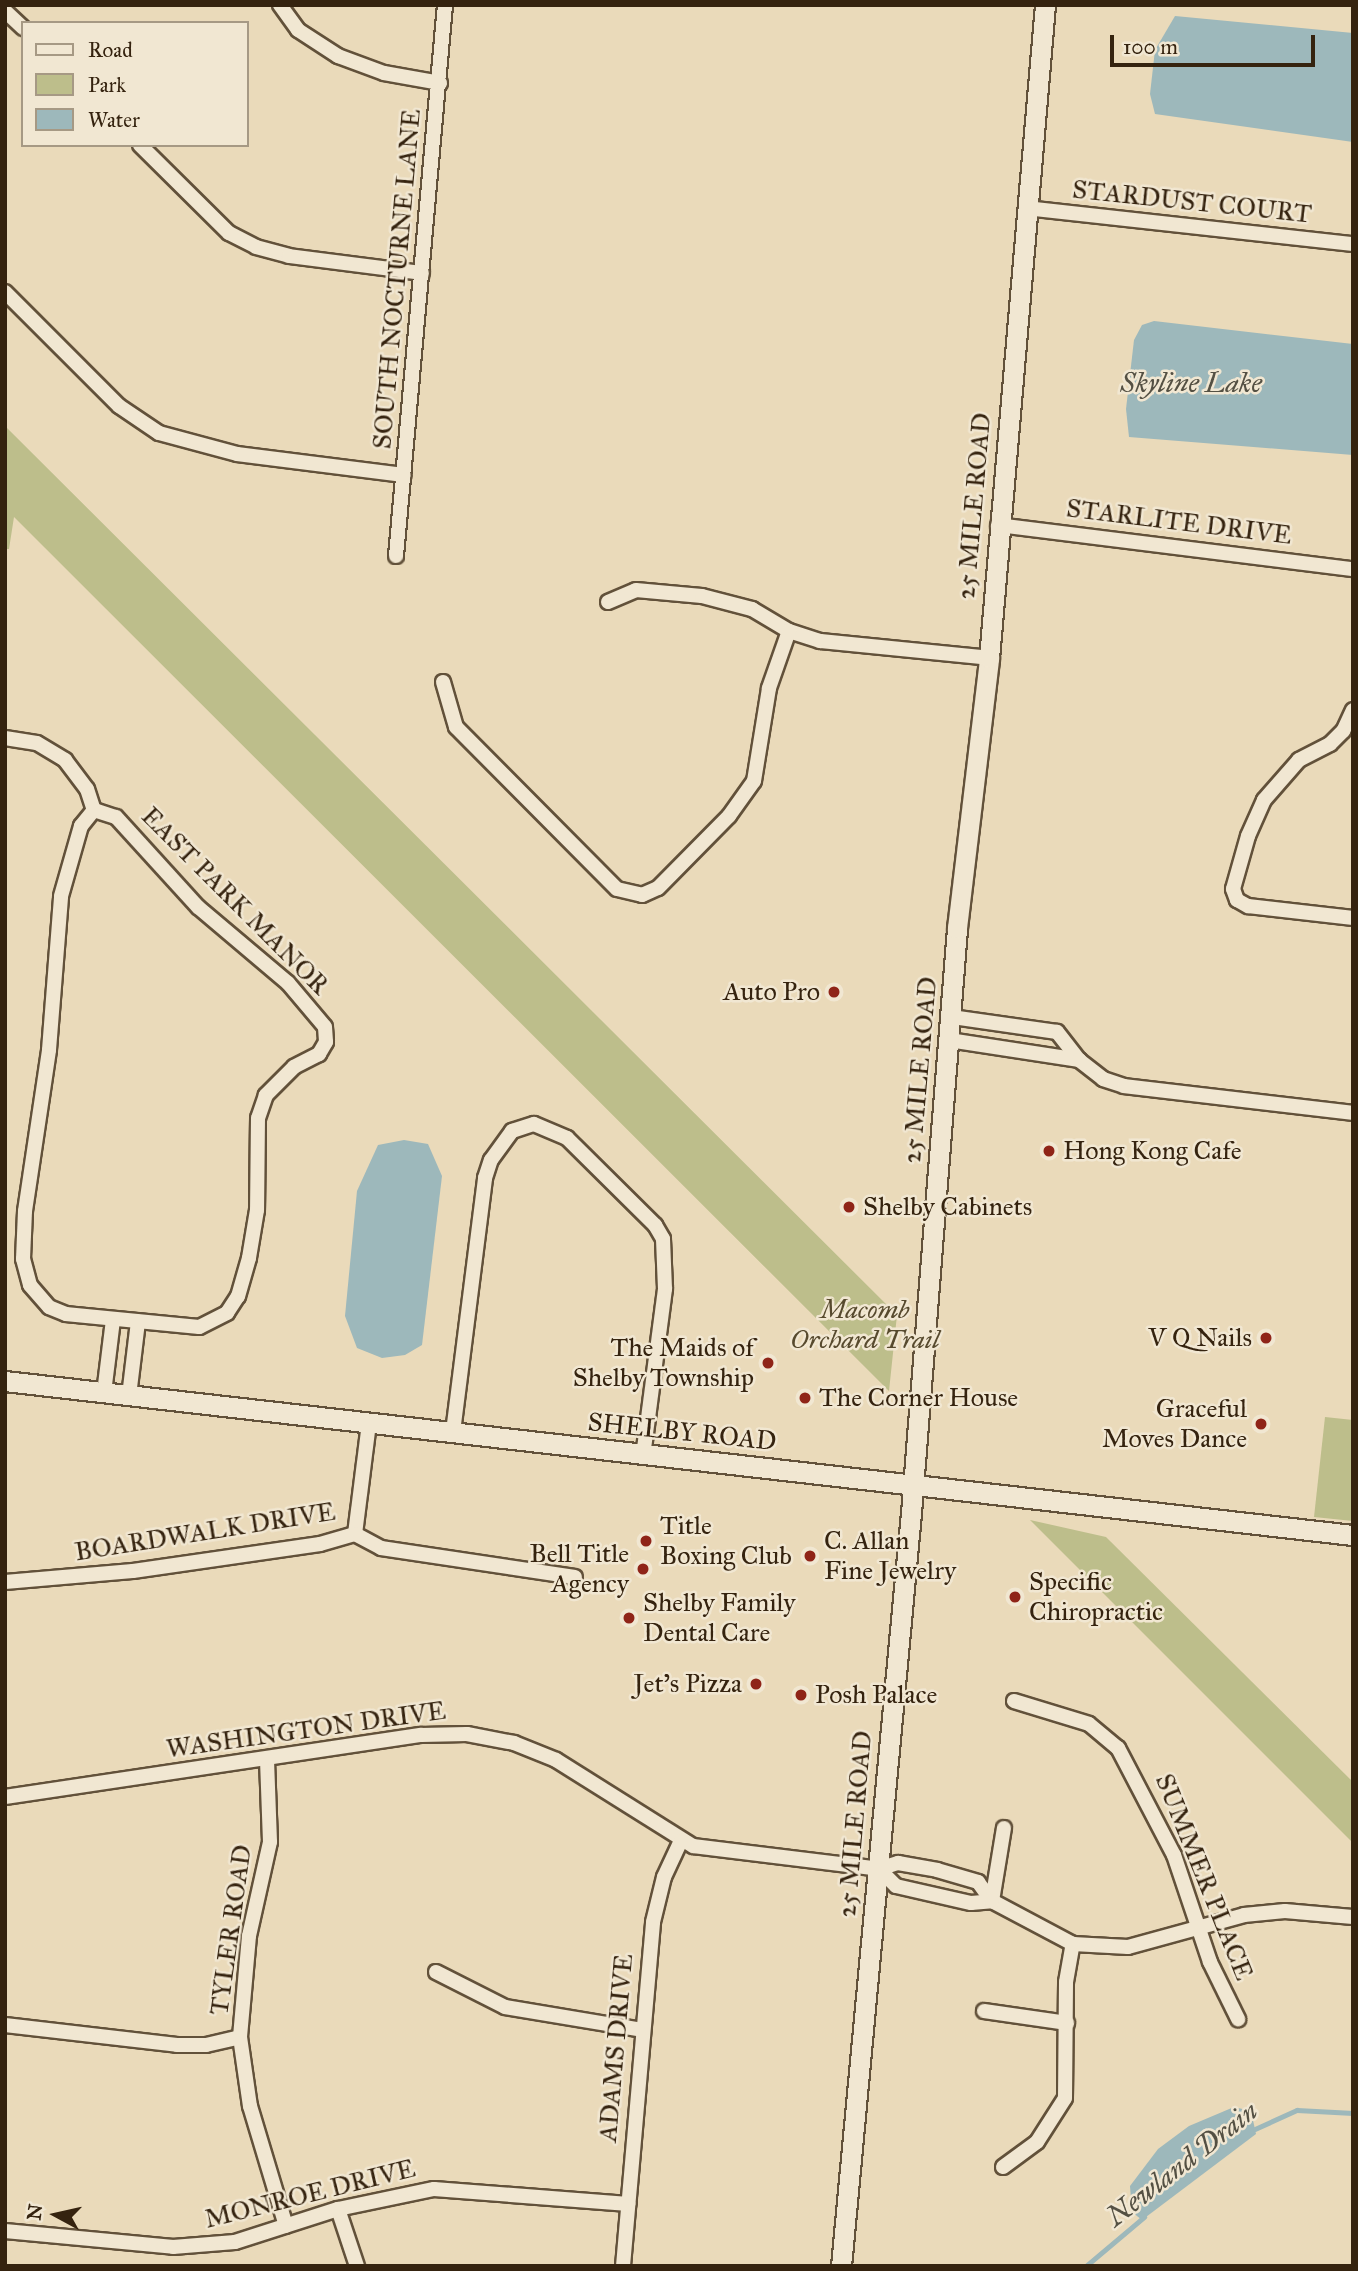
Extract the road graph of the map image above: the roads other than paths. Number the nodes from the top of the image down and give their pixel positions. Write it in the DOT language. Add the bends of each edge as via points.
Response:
graph roads {
  1 [pos="280,5"];
  2 [pos="445,5"];
  3 [pos="1045,5"];
  4 [pos="5,11"];
  5 [pos="21,26"];
  6 [pos="440,83"];
  7 [pos="142,147"];
  8 [pos="1026,208"];
  9 [pos="1353,244"];
  10 [pos="422,273"];
  11 [pos="5,292"];
  12 [pos="404,475"];
  13 [pos="998,525"];
  14 [pos="396,556"];
  15 [pos="1353,569"];
  16 [pos="608,602"];
  17 [pos="789,631"];
  18 [pos="989,658"];
  19 [pos="443,682"];
  20 [pos="1353,710"];
  21 [pos="5,738"];
  22 [pos="94,810"];
  23 [pos="1353,919"];
  24 [pos="951,1017"];
  25 [pos="949,1040"];
  26 [pos="1079,1060"];
  27 [pos="1353,1113"];
  28 [pos="113,1320"];
  29 [pos="138,1322"];
  30 [pos="5,1381"];
  31 [pos="104,1393"];
  32 [pos="129,1396"];
  33 [pos="369,1423"];
  34 [pos="453,1432"];
  35 [pos="643,1455"];
  36 [pos="913,1483"];
  37 [pos="355,1534"];
  38 [pos="1353,1535"];
  39 [pos="575,1577"];
  40 [pos="5,1582"];
  41 [pos="1014,1701"];
  42 [pos="267,1760"];
  43 [pos="5,1797"];
  44 [pos="1004,1828"];
  45 [pos="681,1841"];
  46 [pos="879,1869"];
  47 [pos="992,1901"];
  48 [pos="1353,1917"];
  49 [pos="1198,1928"];
  50 [pos="1073,1944"];
  51 [pos="436,1972"];
  52 [pos="984,2011"];
  53 [pos="1238,2019"];
  54 [pos="1066,2023"];
  55 [pos="5,2025"];
  56 [pos="642,2030"];
  57 [pos="240,2037"];
  58 [pos="1003,2167"];
  59 [pos="628,2203"];
  60 [pos="338,2209"];
  61 [pos="286,2226"];
  62 [pos="5,2231"];
  63 [pos="357,2266"];
  64 [pos="623,2266"];
  65 [pos="841,2266"];
  1 -- 6 [label="street" via="298,30 338,56 384,73"];
  2 -- 6 [label="street, SOUTH NOCTURNE LANE"];
  3 -- 8 [label="street, 25 MILE ROAD"];
  4 -- 5 [label="street"];
  6 -- 10 [label="street, SOUTH NOCTURNE LANE"];
  7 -- 10 [label="street" via="229,233 256,247 289,256"];
  8 -- 9 [label="street, STARDUST COURT"];
  8 -- 13 [label="street, 25 MILE ROAD"];
  10 -- 12 [label="street, SOUTH NOCTURNE LANE"];
  11 -- 12 [label="street" via="119,406 159,433 237,454"];
  12 -- 14 [label="street, SOUTH NOCTURNE LANE"];
  13 -- 15 [label="street, STARLITE DRIVE"];
  13 -- 18 [label="street, 25 MILE ROAD"];
  16 -- 17 [label="street" via="636,590 702,596 752,609"];
  17 -- 18 [label="street" via="849,647"];
  17 -- 19 [label="street" via="769,688 754,781 703,843 658,888 642,895 617,889 456,727"];
  18 -- 24 [label="street, 25 MILE ROAD"];
  20 -- 23 [label="street" via="1343,731 1330,744 1299,760 1264,800 1235,875 1237,900 1248,906"];
  21 -- 22 [label="street" via="37,743 65,760 87,789"];
  22 -- 28 [label="street" via="81,826 61,896 49,1050 25,1211 23,1259 30,1285 49,1307"];
  22 -- 29 [label="street, EAST PARK MANOR" via="116,817 198,907 288,983 325,1027 326,1042 319,1054 294,1067 266,1095 258,1118 257,1210 249,1258 227,1312 198,1327"];
  24 -- 25 [label="street, 25 MILE ROAD"];
  24 -- 26 [label="street" via="1057,1032"];
  25 -- 26 [label="street"];
  25 -- 36 [label="street, 25 MILE ROAD"];
  26 -- 27 [label="street" via="1103,1079 1124,1086"];
  28 -- 29 [label="street"];
  28 -- 31 [label="street"];
  29 -- 32 [label="street"];
  30 -- 31 [label="street, SHELBY ROAD"];
  31 -- 32 [label="street, SHELBY ROAD"];
  32 -- 33 [label="street, SHELBY ROAD"];
  33 -- 34 [label="street, SHELBY ROAD"];
  33 -- 37 [label="street"];
  34 -- 35 [label="street, SHELBY ROAD"];
  34 -- 35 [label="street" via="485,1178 491,1160 512,1131 534,1124 567,1138 655,1225 663,1239 665,1289"];
  35 -- 36 [label="street, SHELBY ROAD"];
  36 -- 38 [label="street, SHELBY ROAD"];
  36 -- 46 [label="street, 25 MILE ROAD"];
  37 -- 39 [label="street, BOARDWALK DRIVE" via="382,1548"];
  37 -- 40 [label="street, BOARDWALK DRIVE" via="320,1544 143,1570"];
  41 -- 49 [label="street, SUMMER PLACE" via="1088,1724 1118,1748 1174,1855"];
  42 -- 43 [label="street, WASHINGTON DRIVE"];
  42 -- 45 [label="street, WASHINGTON DRIVE" via="421,1735 490,1737 556,1760"];
  42 -- 57 [label="street, TYLER ROAD" via="270,1842 249,1936"];
  44 -- 47 [label="street"];
  45 -- 46 [label="street, WASHINGTON DRIVE" via="716,1852"];
  45 -- 56 [label="street, ADAMS DRIVE" via="657,1902"];
  46 -- 47 [label="street" via="896,1886 971,1903"];
  46 -- 47 [label="street, WASHINGTON DRIVE" via="898,1863 937,1870 978,1882"];
  46 -- 65 [label="street, 25 MILE ROAD"];
  47 -- 50 [label="street"];
  48 -- 49 [label="street" via="1285,1911 1244,1915"];
  49 -- 50 [label="street" via="1128,1947"];
  49 -- 53 [label="street, SUMMER PLACE"];
  50 -- 54 [label="street"];
  51 -- 56 [label="street" via="505,2007"];
  52 -- 54 [label="street"];
  54 -- 58 [label="street" via="1065,2098 1037,2142"];
  55 -- 57 [label="street" via="177,2045 206,2045"];
  56 -- 59 [label="street, ADAMS DRIVE"];
  57 -- 61 [label="street, TYLER ROAD" via="250,2106"];
  59 -- 60 [label="street, MONROE DRIVE" via="452,2188 419,2190"];
  59 -- 64 [label="street, ADAMS DRIVE"];
  60 -- 61 [label="street, MONROE DRIVE"];
  60 -- 63 [label="street"];
  61 -- 62 [label="street, MONROE DRIVE" via="236,2242 173,2247"];
}
